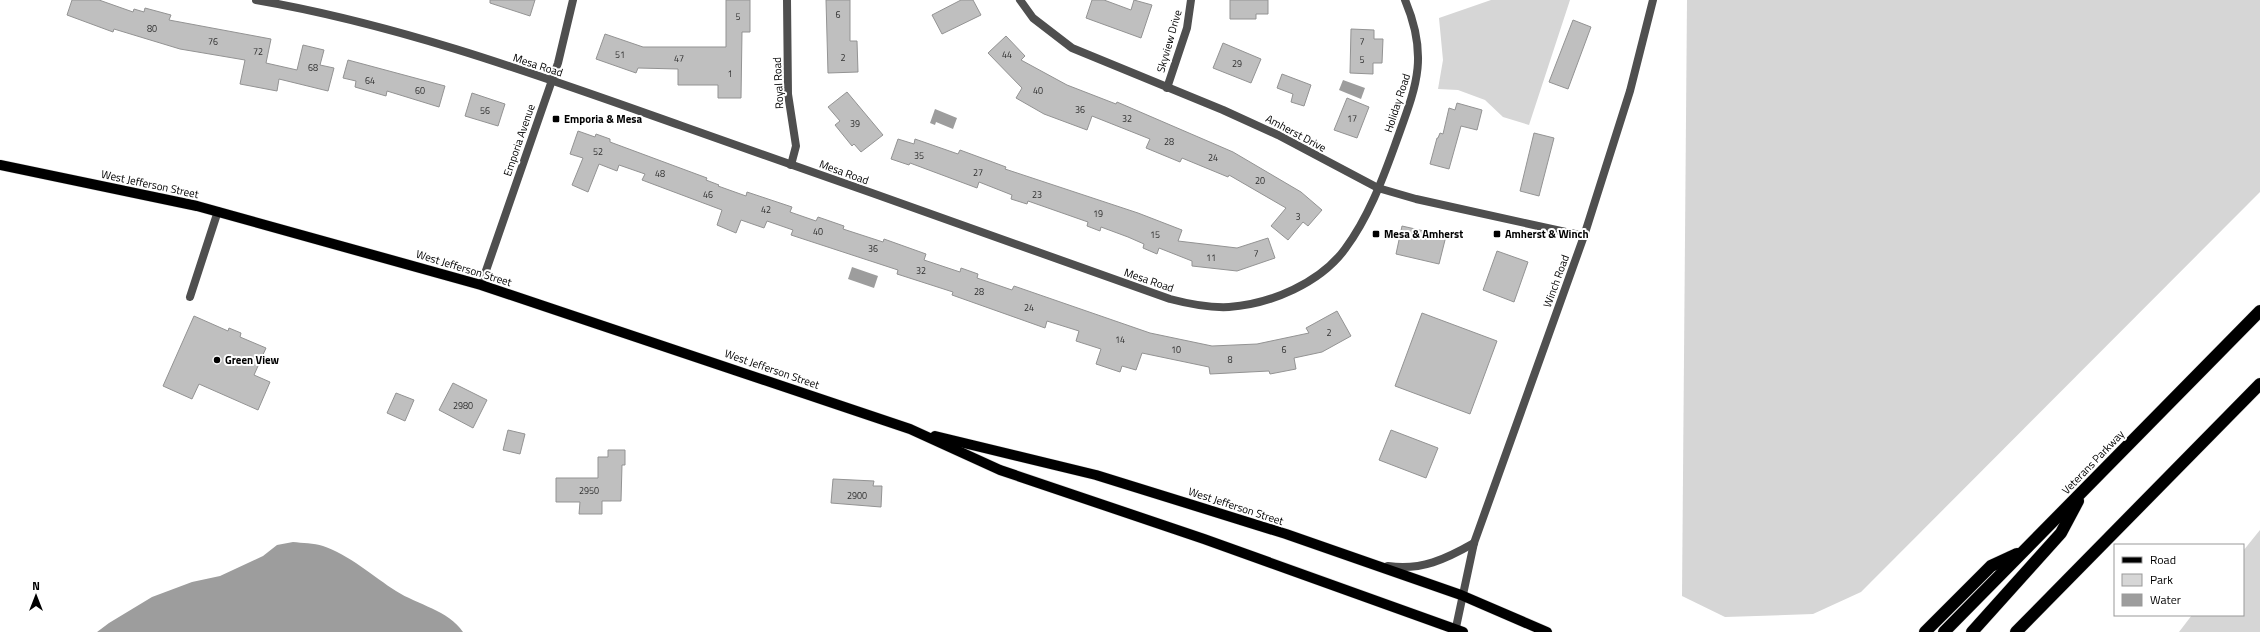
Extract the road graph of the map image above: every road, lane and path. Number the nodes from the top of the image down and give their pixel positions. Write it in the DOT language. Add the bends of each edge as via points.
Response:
graph roads {
  1 [pos="256,0"];
  2 [pos="573,0"];
  3 [pos="787,0"];
  4 [pos="1020,0"];
  5 [pos="1192,0"];
  6 [pos="1405,0"];
  7 [pos="1653,0"];
  8 [pos="552,81"];
  9 [pos="1167,88"];
  10 [pos="0,165"];
  11 [pos="791,165"];
  12 [pos="1378,188"];
  13 [pos="218,212"];
  14 [pos="1584,236"];
  15 [pos="481,285"];
  16 [pos="190,296"];
  17 [pos="2260,311"];
  18 [pos="2260,384"];
  19 [pos="910,430"];
  20 [pos="2084,490"];
  21 [pos="1474,543"];
  22 [pos="2025,550"];
  23 [pos="1374,564"];
  24 [pos="1461,595"];
  25 [pos="1458,631"];
  26 [pos="1547,632"];
  27 [pos="1925,632"];
  28 [pos="1944,632"];
  29 [pos="1972,632"];
  30 [pos="2016,632"];
  1 -- 8 [label="street, Mesa Road" via="381,27"];
  2 -- 8 [label="street, Emporia Avenue"];
  3 -- 11 [label="street, Royal Road" via="788,94 796,146"];
  4 -- 9 [label="street, Amherst Drive" via="1033,18 1072,48"];
  5 -- 9 [label="street, Skyview Drive" via="1187,28"];
  6 -- 12 [label="street, Holiday Road" via="1416,33 1419,53 1415,91"];
  7 -- 14 [label="street, Winch Road" via="1630,91"];
  8 -- 11 [label="street, Mesa Road"];
  8 -- 15 [label="street, Emporia Avenue"];
  9 -- 12 [label="street, Amherst Drive" via="1278,135"];
  10 -- 13 [label="main road, West Jefferson Street"];
  11 -- 12 [label="street, Mesa Road" via="1170,299 1209,307 1230,307 1259,302 1284,293 1312,278 1345,250"];
  12 -- 14 [label="street, Amherst Drive" via="1416,199"];
  13 -- 15 [label="main road, West Jefferson Street"];
  13 -- 16 [label="street"];
  14 -- 21 [label="street, Winch Road"];
  15 -- 19 [label="main road, West Jefferson Street"];
  17 -- 20 [label="highway, Veterans Parkway"];
  18 -- 30 [label="highway"];
  19 -- 23 [label="main road, West Jefferson Street" via="1096,475"];
  19 -- 25 [label="main road, West Jefferson Street" via="1000,470 1211,541"];
  20 -- 22 [label="highway, Veterans Parkway"];
  20 -- 29 [label="highway" via="2061,533"];
  21 -- 23 [label="street" via="1451,556 1420,567 1399,568"];
  21 -- 24 [label="street, Winch Road"];
  22 -- 27 [label="highway" via="1991,566"];
  22 -- 28 [label="highway, Veterans Parkway"];
  23 -- 24 [label="main road, West Jefferson Street"];
  24 -- 25 [label="street, Winch Road"];
  24 -- 26 [label="main road, West Jefferson Street"];
}
